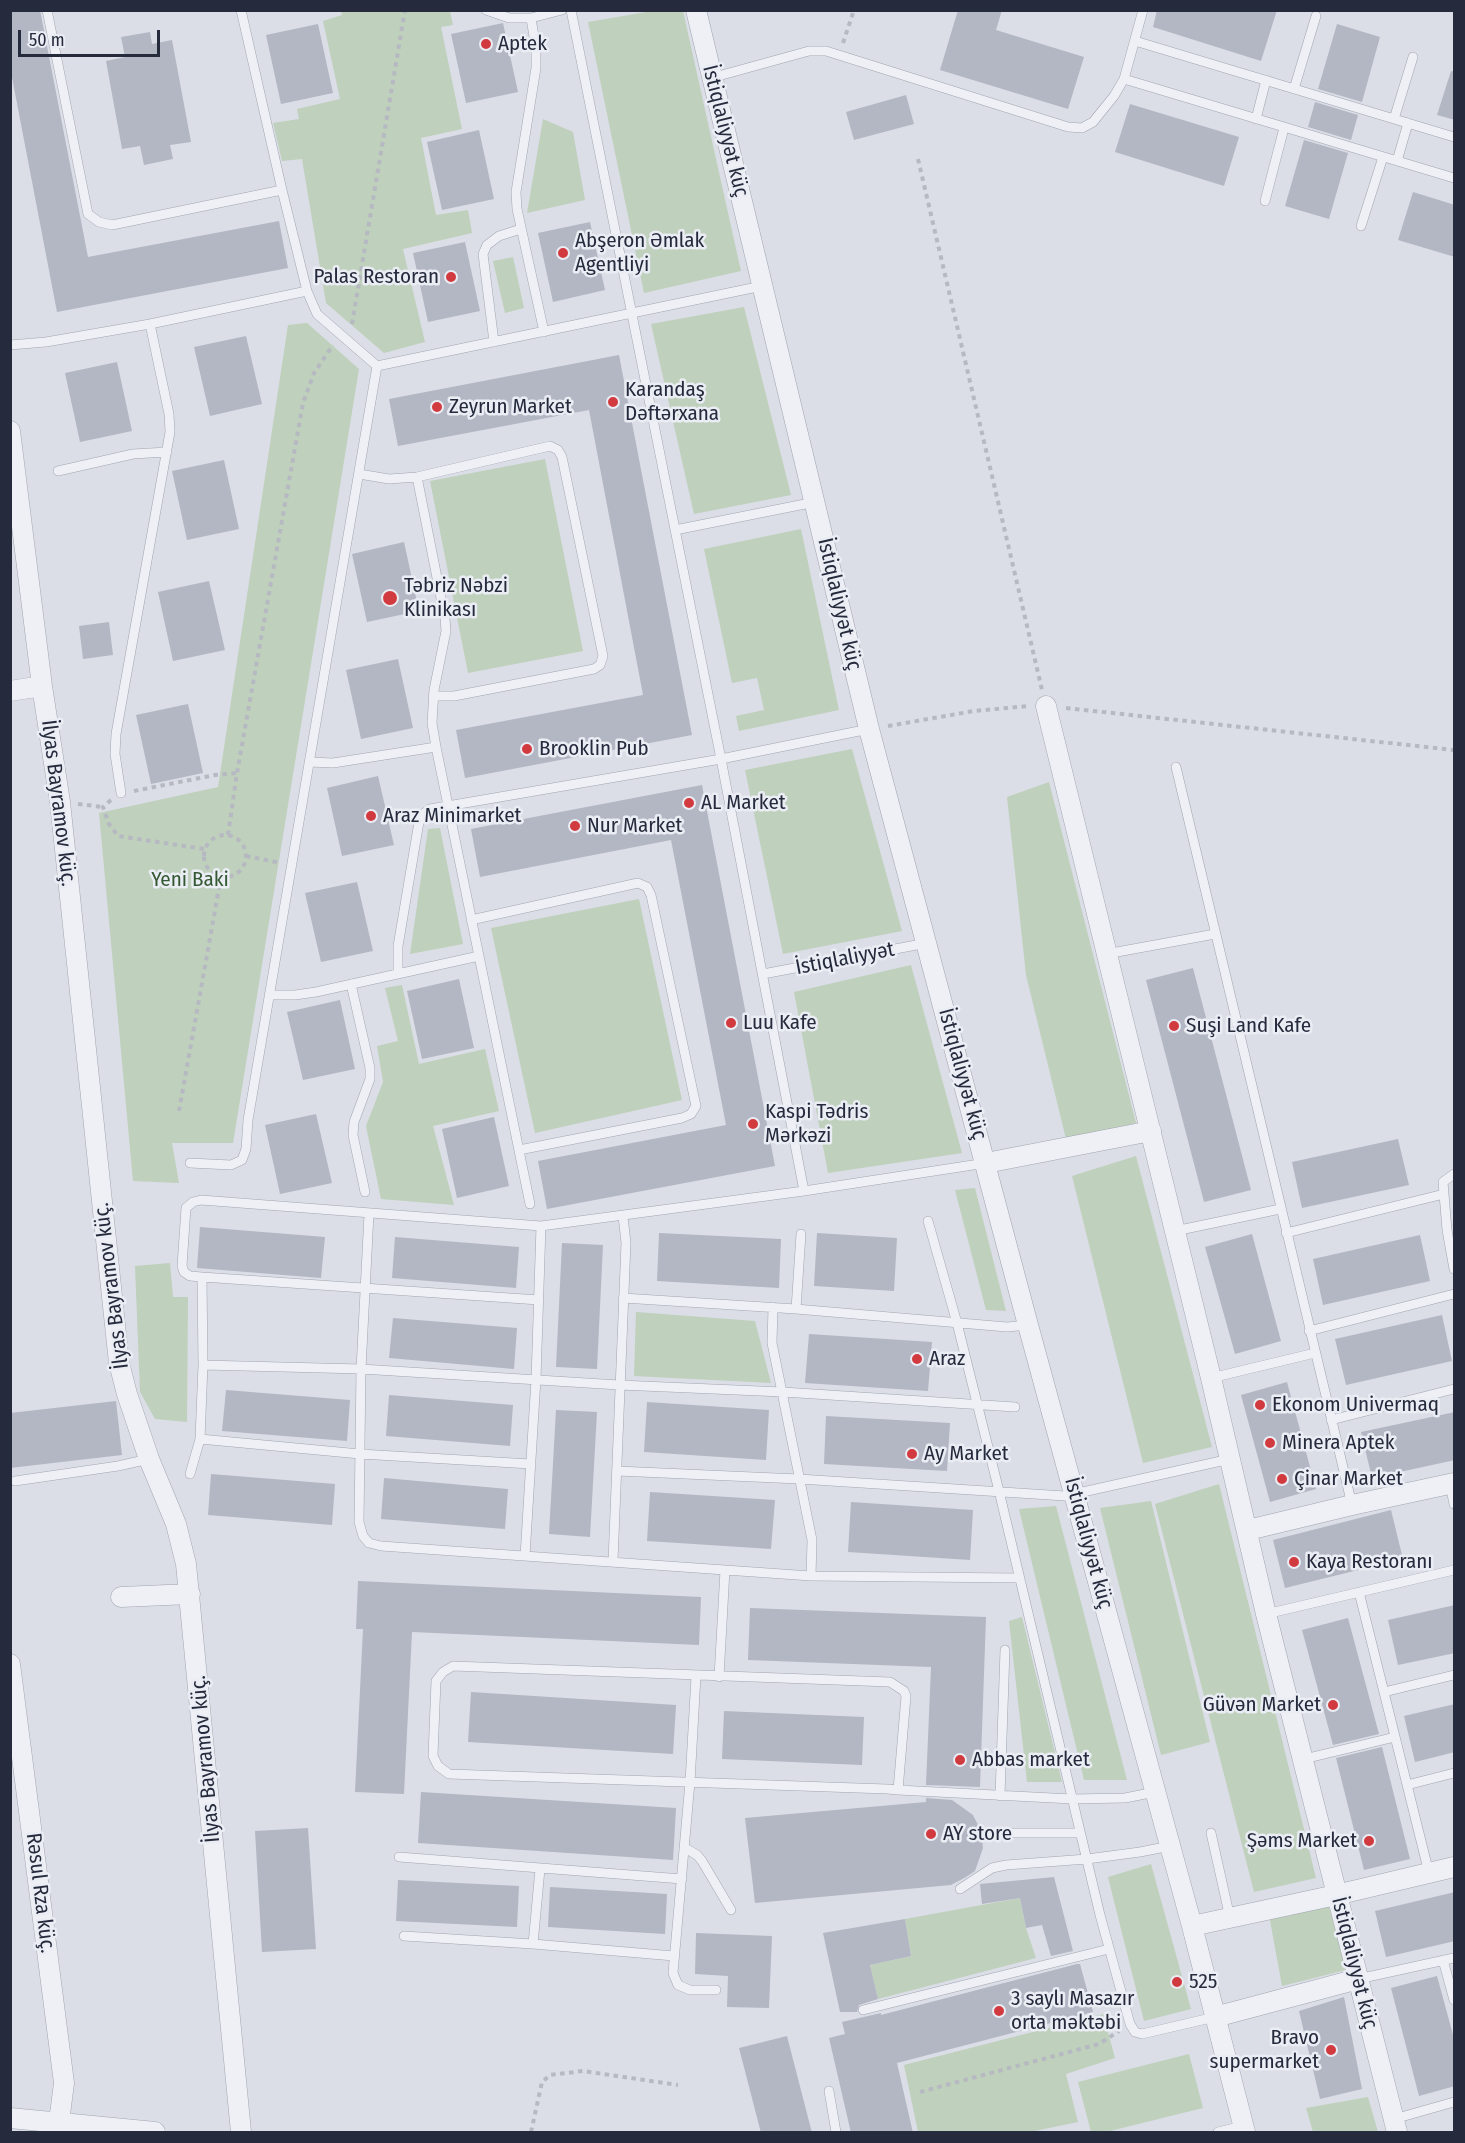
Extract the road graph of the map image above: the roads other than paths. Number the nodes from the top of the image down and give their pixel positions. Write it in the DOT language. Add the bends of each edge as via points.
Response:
graph roads {
  1 [pos="47,10"];
  2 [pos="241,10"];
  3 [pos="486,10"];
  4 [pos="562,10"];
  5 [pos="571,10"];
  6 [pos="696,10"];
  7 [pos="1143,10"];
  8 [pos="1316,16"];
  9 [pos="531,18"];
  10 [pos="1135,41"];
  11 [pos="1413,57"];
  12 [pos="711,78"];
  13 [pos="1124,79"];
  14 [pos="1266,80"];
  15 [pos="1294,89"];
  16 [pos="1256,119"];
  17 [pos="1394,119"];
  18 [pos="1408,123"];
  19 [pos="1284,128"];
  20 [pos="1455,137"];
  21 [pos="1383,157"];
  22 [pos="1397,161"];
  23 [pos="1455,178"];
  24 [pos="282,190"];
  25 [pos="1265,201"];
  26 [pos="1360,226"];
  27 [pos="521,229"];
  28 [pos="762,286"];
  29 [pos="307,291"];
  30 [pos="632,314"];
  31 [pos="150,324"];
  32 [pos="544,332"];
  33 [pos="494,342"];
  34 [pos="10,345"];
  35 [pos="377,366"];
  36 [pos="10,431"];
  37 [pos="167,452"];
  38 [pos="58,471"];
  39 [pos="359,474"];
  40 [pos="417,477"];
  41 [pos="815,502"];
  42 [pos="675,530"];
  43 [pos="42,686"];
  44 [pos="10,691"];
  45 [pos="433,696"];
  46 [pos="1046,706"];
  47 [pos="869,729"];
  48 [pos="435,747"];
  49 [pos="722,759"];
  50 [pos="309,762"];
  51 [pos="1176,767"];
  52 [pos="121,793"];
  53 [pos="448,805"];
  54 [pos="471,920"];
  55 [pos="1215,934"];
  56 [pos="927,943"];
  57 [pos="1106,954"];
  58 [pos="479,956"];
  59 [pos="398,974"];
  60 [pos="763,974"];
  61 [pos="351,984"];
  62 [pos="269,995"];
  63 [pos="1151,1131"];
  64 [pos="519,1150"];
  65 [pos="190,1163"];
  66 [pos="986,1163"];
  67 [pos="1455,1174"];
  68 [pos="804,1191"];
  69 [pos="365,1192"];
  70 [pos="1444,1194"];
  71 [pos="530,1204"];
  72 [pos="1280,1209"];
  73 [pos="369,1214"];
  74 [pos="623,1216"];
  75 [pos="928,1221"];
  76 [pos="541,1226"];
  77 [pos="1176,1231"];
  78 [pos="1286,1233"];
  79 [pos="801,1234"];
  80 [pos="1453,1246"];
  81 [pos="1455,1269"];
  82 [pos="202,1277"];
  83 [pos="365,1290"];
  84 [pos="1455,1294"];
  85 [pos="622,1298"];
  86 [pos="538,1300"];
  87 [pos="773,1307"];
  88 [pos="795,1308"];
  89 [pos="957,1323"];
  90 [pos="1028,1325"];
  91 [pos="1309,1331"];
  92 [pos="1315,1353"];
  93 [pos="203,1365"];
  94 [pos="361,1369"];
  95 [pos="1211,1378"];
  96 [pos="536,1379"];
  97 [pos="619,1385"];
  98 [pos="1455,1389"];
  99 [pos="783,1392"];
  100 [pos="976,1405"];
  101 [pos="1015,1407"];
  102 [pos="1331,1420"];
  103 [pos="200,1439"];
  104 [pos="360,1454"];
  105 [pos="149,1459"];
  106 [pos="1230,1459"];
  107 [pos="531,1464"];
  108 [pos="617,1471"];
  109 [pos="190,1474"];
  110 [pos="799,1479"];
  111 [pos="15,1481"];
  112 [pos="1452,1484"];
  113 [pos="999,1491"];
  114 [pos="1074,1495"];
  115 [pos="1352,1504"];
  116 [pos="1455,1504"];
  117 [pos="1248,1530"];
  118 [pos="525,1556"];
  119 [pos="613,1561"];
  120 [pos="725,1570"];
  121 [pos="1455,1570"];
  122 [pos="811,1576"];
  123 [pos="1018,1578"];
  124 [pos="1359,1592"];
  125 [pos="190,1594"];
  126 [pos="121,1597"];
  127 [pos="1266,1614"];
  128 [pos="1005,1650"];
  129 [pos="10,1664"];
  130 [pos="1455,1675"];
  131 [pos="696,1676"];
  132 [pos="719,1677"];
  133 [pos="1384,1692"];
  134 [pos="1395,1737"];
  135 [pos="1304,1759"];
  136 [pos="1455,1773"];
  137 [pos="690,1782"];
  138 [pos="1407,1785"];
  139 [pos="898,1790"];
  140 [pos="1155,1792"];
  141 [pos="1000,1796"];
  142 [pos="1072,1799"];
  143 [pos="1004,1833"];
  144 [pos="1080,1833"];
  145 [pos="1211,1833"];
  146 [pos="1170,1846"];
  147 [pos="684,1848"];
  148 [pos="399,1857"];
  149 [pos="1087,1859"];
  150 [pos="1455,1867"];
  151 [pos="540,1869"];
  152 [pos="1429,1873"];
  153 [pos="682,1879"];
  154 [pos="960,1889"];
  155 [pos="1336,1895"];
  156 [pos="731,1910"];
  157 [pos="1230,1918"];
  158 [pos="1192,1926"];
  159 [pos="404,1936"];
  160 [pos="533,1944"];
  161 [pos="1109,1949"];
  162 [pos="674,1956"];
  163 [pos="1455,1958"];
  164 [pos="1443,1960"];
  165 [pos="1358,1979"];
  166 [pos="716,1990"];
  167 [pos="1455,2000"];
  168 [pos="863,2010"];
  169 [pos="1215,2017"];
  170 [pos="829,2091"];
  171 [pos="1455,2102"];
  172 [pos="10,2118"];
  173 [pos="59,2122"];
  174 [pos="1395,2126"];
  175 [pos="1244,2129"];
  176 [pos="155,2133"];
  177 [pos="241,2133"];
  178 [pos="836,2133"];
  179 [pos="1218,2133"];
  1 -- 24 [label="lane" via="88,214 112,225"];
  2 -- 24 [label="lane"];
  3 -- 9 [label="lane" via="509,18"];
  4 -- 9 [label="lane"];
  5 -- 30 [label="lane"];
  6 -- 12 [label="street, İstiqlaliyyət küç"];
  7 -- 10 [label="lane"];
  8 -- 15 [label="lane"];
  9 -- 27 [label="lane" via="536,68 516,192"];
  10 -- 13 [label="lane"];
  10 -- 14 [label="lane"];
  11 -- 17 [label="lane"];
  12 -- 13 [label="lane" via="809,51 826,51 1068,127 1082,128 1093,122"];
  12 -- 28 [label="street, İstiqlaliyyət küç"];
  13 -- 16 [label="lane"];
  14 -- 15 [label="lane"];
  14 -- 16 [label="lane"];
  15 -- 17 [label="lane"];
  16 -- 19 [label="lane"];
  17 -- 18 [label="lane"];
  18 -- 20 [label="lane"];
  18 -- 22 [label="lane"];
  19 -- 21 [label="lane"];
  19 -- 25 [label="lane"];
  21 -- 22 [label="lane"];
  21 -- 26 [label="lane"];
  22 -- 23 [label="lane"];
  24 -- 29 [label="lane"];
  27 -- 32 [label="lane"];
  27 -- 33 [label="lane" via="500,236 487,245 483,254"];
  28 -- 30 [label="lane"];
  28 -- 41 [label="street, İstiqlaliyyət küç"];
  29 -- 31 [label="lane"];
  29 -- 35 [label="lane" via="317,314"];
  30 -- 32 [label="lane"];
  30 -- 42 [label="lane"];
  31 -- 34 [label="lane"];
  31 -- 37 [label="lane" via="169,414"];
  32 -- 33 [label="lane"];
  33 -- 35 [label="lane"];
  35 -- 39 [label="lane"];
  36 -- 43 [label="street, İlyas Bayramov küç."];
  37 -- 38 [label="lane" via="133,454"];
  37 -- 52 [label="lane" via="116,734"];
  39 -- 40 [label="lane" via="389,479"];
  39 -- 50 [label="lane"];
  40 -- 45 [label="lane" via="446,631"];
  40 -- 45 [label="lane" via="550,446 558,450 603,656 594,669 454,696"];
  41 -- 42 [label="lane"];
  41 -- 47 [label="street, İstiqlaliyyət küç"];
  42 -- 49 [label="lane"];
  43 -- 44 [label="street"];
  43 -- 105 [label="street, İlyas Bayramov küç." via="60,802 119,1363"];
  45 -- 48 [label="lane"];
  46 -- 57 [label="street, İstiqlaliyyət küç"];
  47 -- 49 [label="lane"];
  47 -- 56 [label="street, İstiqlaliyyət küç"];
  48 -- 50 [label="lane" via="333,763"];
  48 -- 53 [label="lane"];
  49 -- 53 [label="lane"];
  49 -- 60 [label="lane"];
  50 -- 62 [label="lane"];
  51 -- 55 [label="lane"];
  53 -- 54 [label="lane"];
  53 -- 59 [label="lane" via="430,809 419,822"];
  54 -- 58 [label="lane"];
  54 -- 64 [label="lane" via="638,883 647,887 696,1106 682,1118"];
  55 -- 57 [label="lane"];
  55 -- 72 [label="lane"];
  56 -- 60 [label="lane, İstiqlaliyyət"];
  56 -- 66 [label="street, İstiqlaliyyət küç"];
  57 -- 63 [label="street, İstiqlaliyyət küç"];
  58 -- 59 [label="lane"];
  58 -- 64 [label="lane"];
  59 -- 61 [label="lane"];
  60 -- 68 [label="lane"];
  61 -- 62 [label="lane" via="295,995"];
  61 -- 69 [label="lane" via="370,1068 353,1135"];
  62 -- 65 [label="lane" via="242,1160 231,1165"];
  63 -- 66 [label="street"];
  63 -- 77 [label="street, İstiqlaliyyət küç"];
  64 -- 71 [label="lane"];
  66 -- 68 [label="lane"];
  66 -- 90 [label="street, İstiqlaliyyət küç"];
  67 -- 70 [label="lane" via="1443,1182"];
  68 -- 74 [label="lane"];
  70 -- 78 [label="lane"];
  70 -- 80 [label="lane"];
  72 -- 77 [label="lane"];
  72 -- 78 [label="lane"];
  73 -- 76 [label="lane"];
  73 -- 82 [label="lane" via="193,1202 186,1208 182,1266 190,1276"];
  73 -- 83 [label="lane"];
  74 -- 76 [label="lane"];
  74 -- 85 [label="lane" via="626,1243"];
  75 -- 89 [label="lane"];
  76 -- 86 [label="lane"];
  77 -- 95 [label="street, İstiqlaliyyət küç"];
  78 -- 91 [label="lane"];
  79 -- 88 [label="lane"];
  80 -- 81 [label="lane"];
  82 -- 83 [label="lane"];
  82 -- 93 [label="lane"];
  83 -- 86 [label="lane"];
  83 -- 94 [label="lane"];
  84 -- 91 [label="lane"];
  85 -- 87 [label="lane"];
  85 -- 97 [label="lane"];
  86 -- 96 [label="lane"];
  87 -- 88 [label="lane"];
  87 -- 99 [label="lane" via="772,1343"];
  88 -- 89 [label="lane"];
  89 -- 90 [label="lane"];
  89 -- 100 [label="lane"];
  90 -- 114 [label="street, İstiqlaliyyət küç"];
  91 -- 92 [label="lane"];
  92 -- 95 [label="lane"];
  92 -- 102 [label="lane"];
  93 -- 94 [label="lane"];
  93 -- 103 [label="lane"];
  94 -- 96 [label="lane"];
  94 -- 104 [label="lane"];
  95 -- 106 [label="street, İstiqlaliyyət küç"];
  96 -- 97 [label="lane"];
  96 -- 107 [label="lane"];
  97 -- 99 [label="lane"];
  97 -- 108 [label="lane"];
  98 -- 102 [label="lane"];
  99 -- 100 [label="lane"];
  99 -- 110 [label="lane"];
  100 -- 101 [label="lane"];
  100 -- 113 [label="lane"];
  102 -- 115 [label="lane"];
  103 -- 104 [label="lane"];
  103 -- 109 [label="lane"];
  104 -- 107 [label="lane"];
  104 -- 118 [label="lane" via="359,1522 369,1543"];
  105 -- 111 [label="lane"];
  105 -- 125 [label="street, İlyas Bayramov küç." via="183,1546"];
  106 -- 114 [label="lane"];
  106 -- 117 [label="street, İstiqlaliyyət küç"];
  107 -- 118 [label="lane"];
  108 -- 110 [label="lane"];
  108 -- 119 [label="lane"];
  110 -- 113 [label="lane"];
  110 -- 122 [label="lane" via="812,1540"];
  112 -- 115 [label="street"];
  112 -- 116 [label="lane"];
  113 -- 114 [label="lane"];
  113 -- 123 [label="lane"];
  114 -- 140 [label="street, İstiqlaliyyət küç"];
  115 -- 117 [label="street"];
  117 -- 127 [label="street, İstiqlaliyyət küç"];
  118 -- 119 [label="lane"];
  119 -- 120 [label="lane"];
  120 -- 122 [label="lane"];
  120 -- 132 [label="lane"];
  121 -- 124 [label="lane"];
  122 -- 123 [label="lane"];
  123 -- 142 [label="lane"];
  124 -- 127 [label="lane"];
  124 -- 133 [label="lane"];
  125 -- 126 [label="street"];
  125 -- 177 [label="street, İlyas Bayramov küç."];
  127 -- 135 [label="street, İstiqlaliyyət küç"];
  128 -- 141 [label="lane"];
  129 -- 173 [label="street, Rəsul Rza küç." via="64,2083"];
  130 -- 133 [label="lane"];
  131 -- 132 [label="lane"];
  131 -- 137 [label="lane"];
  131 -- 137 [label="lane" via="453,1665 436,1681 433,1756 449,1774"];
  132 -- 139 [label="lane" via="896,1685 906,1702"];
  133 -- 134 [label="lane"];
  134 -- 135 [label="lane"];
  134 -- 138 [label="lane"];
  135 -- 155 [label="street, İstiqlaliyyət küç"];
  136 -- 138 [label="lane"];
  137 -- 139 [label="lane"];
  137 -- 147 [label="lane"];
  138 -- 152 [label="lane"];
  139 -- 141 [label="lane"];
  140 -- 142 [label="lane" via="1125,1798"];
  140 -- 146 [label="street, İstiqlaliyyət küç"];
  141 -- 142 [label="lane"];
  142 -- 144 [label="lane"];
  143 -- 144 [label="lane"];
  144 -- 149 [label="lane"];
  145 -- 157 [label="lane"];
  146 -- 149 [label="lane"];
  146 -- 158 [label="street, İstiqlaliyyət küç"];
  147 -- 153 [label="lane"];
  147 -- 156 [label="lane" via="702,1861"];
  148 -- 151 [label="lane"];
  149 -- 154 [label="lane" via="992,1868"];
  149 -- 161 [label="lane"];
  150 -- 152 [label="street"];
  151 -- 153 [label="lane"];
  151 -- 160 [label="lane"];
  152 -- 155 [label="street"];
  153 -- 162 [label="lane"];
  155 -- 157 [label="street"];
  155 -- 165 [label="street, İstiqlaliyyət küç"];
  157 -- 158 [label="street"];
  158 -- 169 [label="street, İstiqlaliyyət küç"];
  159 -- 160 [label="lane"];
  160 -- 162 [label="lane"];
  161 -- 168 [label="lane"];
  161 -- 169 [label="lane" via="1135,2032 1142,2034"];
  162 -- 166 [label="lane" via="672,1973 678,1985 690,1990"];
  163 -- 164 [label="lane"];
  164 -- 165 [label="lane"];
  164 -- 167 [label="lane"];
  165 -- 169 [label="street"];
  165 -- 174 [label="street, İstiqlaliyyət küç"];
  169 -- 175 [label="street, İstiqlaliyyət küç"];
  170 -- 178 [label="lane"];
  171 -- 174 [label="lane"];
  172 -- 173 [label="street"];
  173 -- 176 [label="street"];
  175 -- 179 [label="lane"];
}
